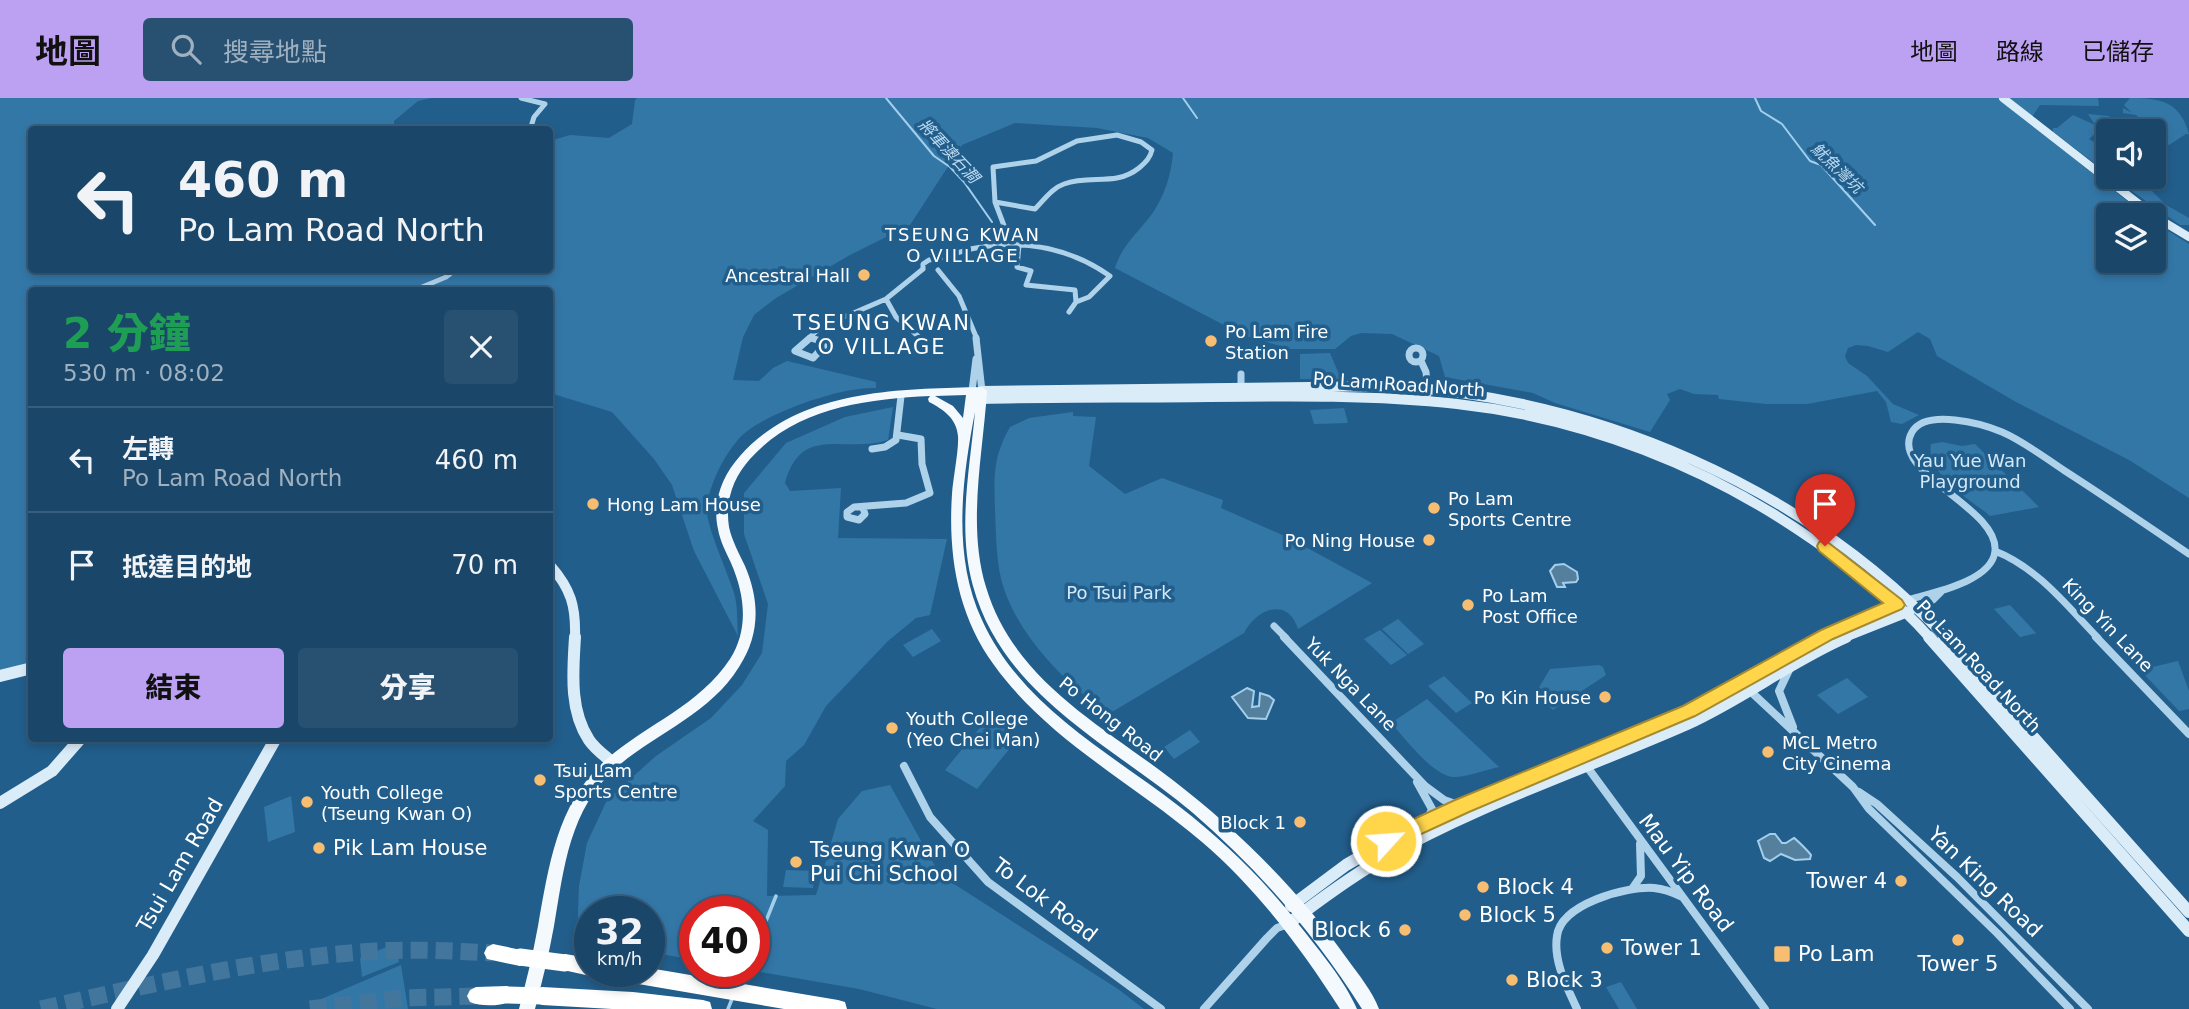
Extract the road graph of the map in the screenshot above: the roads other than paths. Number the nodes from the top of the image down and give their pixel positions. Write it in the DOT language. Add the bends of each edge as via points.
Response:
graph roads {
  1 [pos="521,98"];
  2 [pos="2003,98"];
  3 [pos="531,126"];
  4 [pos="995,202"];
  5 [pos="2136,203"];
  6 [pos="2166,224"];
  7 [pos="2189,237"];
  8 [pos="1011,244"];
  9 [pos="1018,245"];
  10 [pos="937,260"];
  11 [pos="923,269"];
  12 [pos="938,270"];
  13 [pos="452,273"];
  14 [pos="423,287"];
  15 [pos="886,299"];
  16 [pos="1076,302"];
  17 [pos="1069,312"];
  18 [pos="918,336"];
  19 [pos="809,337"];
  20 [pos="1421,361"];
  21 [pos="1241,374"];
  22 [pos="1241,387"];
  23 [pos="1428,389"];
  24 [pos="977,395"];
  25 [pos="907,396"];
  26 [pos="933,399"];
  27 [pos="1427,402"];
  28 [pos="898,435"];
  29 [pos="963,442"];
  30 [pos="872,449"];
  31 [pos="863,508"];
  32 [pos="1995,551"];
  33 [pos="2189,554"];
  34 [pos="553,568"];
  35 [pos="1941,592"];
  36 [pos="1906,607"];
  37 [pos="1274,626"];
  38 [pos="28,669"];
  39 [pos="1789,670"];
  40 [pos="0,676"];
  41 [pos="1746,687"];
  42 [pos="1794,731"];
  43 [pos="2189,734"];
  44 [pos="77,742"];
  45 [pos="274,742"];
  46 [pos="1583,762"];
  47 [pos="613,763"];
  48 [pos="1405,764"];
  49 [pos="904,766"];
  50 [pos="1853,787"];
  51 [pos="0,803"];
  52 [pos="1462,806"];
  53 [pos="1427,821"];
  54 [pos="1640,842"];
  55 [pos="1632,889"];
  56 [pos="1682,897"];
  57 [pos="1299,907"];
  58 [pos="2189,912"];
  59 [pos="1282,922"];
  60 [pos="2189,931"];
  61 [pos="494,953"];
  62 [pos="574,965"];
  63 [pos="665,980"];
  64 [pos="476,996"];
  65 [pos="117,1009"];
  66 [pos="527,1009"];
  67 [pos="703,1009"];
  68 [pos="838,1009"];
  69 [pos="1161,1009"];
  70 [pos="1204,1009"];
  71 [pos="1349,1009"];
  72 [pos="1371,1009"];
  73 [pos="1577,1009"];
  74 [pos="1765,1009"];
  75 [pos="2070,1009"];
  76 [pos="2088,1009"];
  1 -- 3 [label="street" via="545,104"];
  2 -- 5 [label="main road"];
  4 -- 4 [label="street" via="991,168 996,165 1038,161 1094,136 1131,139 1152,152 1130,177 1068,182 1035,209"];
  4 -- 8 [label="street"];
  6 -- 7 [label="main road"];
  8 -- 9 [label="street"];
  8 -- 10 [label="street" via="972,248"];
  9 -- 16 [label="street" via="1017,267 1031,271 1026,285 1075,290"];
  9 -- 16 [label="street" via="1068,252 1110,276"];
  10 -- 11 [label="street" via="926,261"];
  10 -- 12 [label="street" via="942,265"];
  11 -- 12 [label="street"];
  11 -- 15 [label="street"];
  12 -- 24 [label="street, Po Hong Road" via="969,312 978,351"];
  13 -- 14 [label="street"];
  15 -- 18 [label="street" via="896,317"];
  15 -- 19 [label="street" via="826,324"];
  16 -- 17 [label="street"];
  19 -- 19 [label="street" via="827,343 813,358 794,351"];
  20 -- 23 [label="street"];
  21 -- 22 [label="street"];
  22 -- 23 [label="main road, Po Lam Road North"];
  22 -- 24 [label="main road, Po Lam Road North"];
  23 -- 27 [label="street"];
  23 -- 36 [label="main road, Po Lam Road North" via="1538,407 1615,428 1686,455 1804,519"];
  24 -- 25 [label="main road, Po Lam Road North" via="933,392"];
  24 -- 26 [label="main road, Po Lam Road North"];
  24 -- 27 [label="main road, Po Lam Road North"];
  24 -- 29 [label="main road, Po Hong Road"];
  24 -- 57 [label="main road, Po Hong Road" via="973,552 984,601 1006,645 1058,704 1197,808"];
  25 -- 26 [label="main road, Po Lam Road North"];
  25 -- 28 [label="street"];
  25 -- 47 [label="main road, Po Lam Road North" via="851,401 816,411 771,433 741,461 724,494 722,513 727,542 750,596 751,620 742,648 706,695"];
  26 -- 29 [label="main road" via="959,419"];
  27 -- 36 [label="main road, Po Lam Road North" via="1480,407 1563,424 1703,474 1806,531"];
  28 -- 30 [label="street" via="889,446"];
  28 -- 31 [label="street" via="921,439 930,493 916,503"];
  29 -- 59 [label="main road, Po Hong Road" via="959,559 973,614 992,652 1041,709 1193,825 1239,867"];
  32 -- 33 [label="street" via="1981,519 1913,458 1908,440 1921,424 1955,420 2009,435"];
  32 -- 35 [label="street" via="1984,571"];
  32 -- 43 [label="street, King Yin Lane" via="2015,559 2043,581"];
  34 -- 47 [label="main road" via="565,580 573,601 572,689 583,735"];
  35 -- 36 [label="street"];
  35 -- 36 [label="street" via="1933,600"];
  36 -- 39 [label="main road"];
  36 -- 41 [label="main road" via="1827,635"];
  36 -- 58 [label="main road, Po Lam Road North"];
  36 -- 60 [label="main road, Po Lam Road North"];
  37 -- 48 [label="street, Yuk Nga Lane"];
  38 -- 40 [label="main road"];
  39 -- 41 [label="main road"];
  39 -- 42 [label="street, Yan King Road" via="1779,691"];
  41 -- 42 [label="street, Yan King Road"];
  41 -- 46 [label="main road" via="1689,723"];
  42 -- 50 [label="street, Yan King Road"];
  44 -- 51 [label="main road" via="52,771"];
  45 -- 65 [label="main road, Tsui Lam Road" via="153,956"];
  46 -- 52 [label="main road"];
  46 -- 54 [label="street, Mau Yip Road"];
  46 -- 57 [label="main road" via="1400,847"];
  47 -- 66 [label="main road, Po Lam Road North" via="592,782 559,848"];
  48 -- 52 [label="street, Yuk Nga Lane" via="1438,797"];
  48 -- 53 [label="street, Yuk Nga Lane" via="1431,806"];
  49 -- 69 [label="street, To Lok Road" via="930,817 988,882"];
  50 -- 75 [label="street, Yan King Road"];
  50 -- 76 [label="street, Yan King Road" via="1957,877"];
  52 -- 53 [label="main road"];
  53 -- 57 [label="main road" via="1346,865"];
  54 -- 55 [label="street" via="1640,876"];
  54 -- 56 [label="street, Mau Yip Road"];
  55 -- 56 [label="street" via="1659,888"];
  55 -- 73 [label="street" via="1571,912 1563,921 1558,938 1560,970"];
  56 -- 74 [label="street, Mau Yip Road"];
  57 -- 59 [label="main road"];
  57 -- 72 [label="main road, Po Hong Road"];
  59 -- 70 [label="street"];
  59 -- 71 [label="main road, Po Hong Road"];
  61 -- 62 [label="highway, bridge"];
  63 -- 68 [label="highway"];
  64 -- 67 [label="highway, bridge" via="633,1001"];
}
